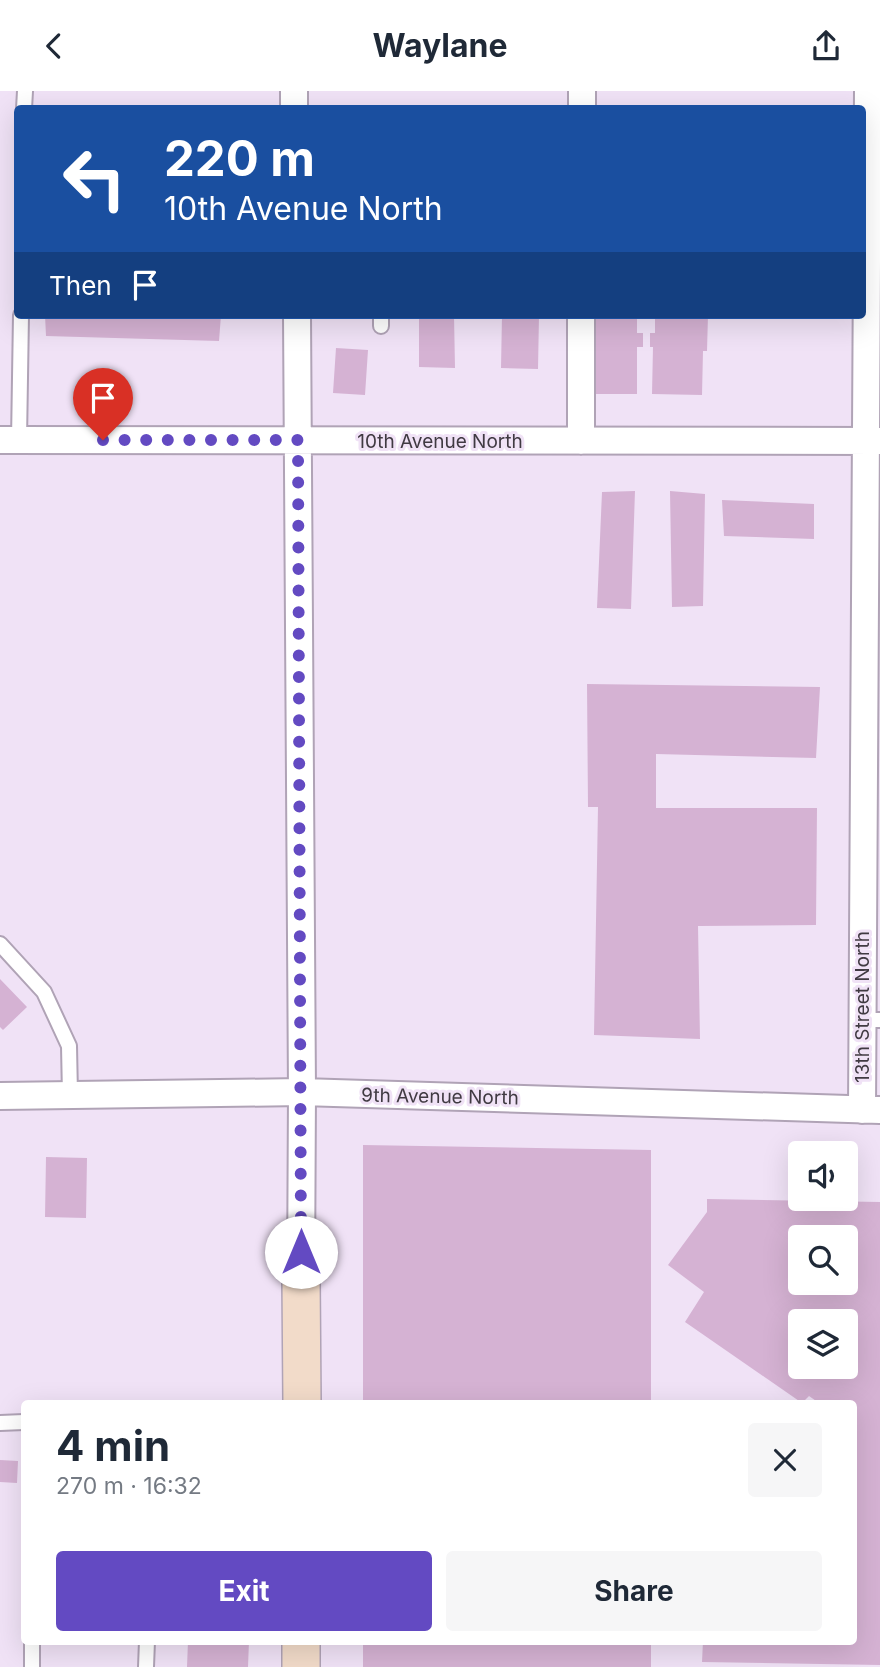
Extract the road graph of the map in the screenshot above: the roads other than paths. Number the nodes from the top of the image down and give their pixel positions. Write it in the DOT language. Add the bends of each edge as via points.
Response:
graph roads {
  1 [pos="867,91"];
  2 [pos="21,319"];
  3 [pos="297,319"];
  4 [pos="581,319"];
  5 [pos="9,440"];
  6 [pos="298,440"];
  7 [pos="581,441"];
  8 [pos="873,441"];
  9 [pos="0,944"];
  10 [pos="871,1020"];
  11 [pos="302,1092"];
  12 [pos="70,1095"];
  13 [pos="0,1096"];
  14 [pos="871,1110"];
  15 [pos="301,1279"];
  16 [pos="302,1400"];
  17 [pos="21,1422"];
  18 [pos="0,1423"];
  19 [pos="32,1645"];
  20 [pos="147,1645"];
  21 [pos="301,1645"];
  22 [pos="32,1667"];
  23 [pos="146,1667"];
  24 [pos="301,1667"];
  1 -- 8 [label="street, 13th Street North"];
  2 -- 5 [label="lane"];
  3 -- 6 [label="street"];
  4 -- 7 [label="street"];
  5 -- 6 [label="street, 10th Avenue North"];
  6 -- 7 [label="street, 10th Avenue North"];
  6 -- 11 [label="street"];
  7 -- 8 [label="street, 10th Avenue North"];
  8 -- 10 [label="street, 13th Street North"];
  9 -- 12 [label="lane" via="44,992 69,1046"];
  10 -- 14 [label="street, 13th Street North"];
  11 -- 12 [label="street, 9th Avenue North"];
  11 -- 14 [label="street, 9th Avenue North"];
  11 -- 15 [label="street"];
  12 -- 13 [label="street, 9th Avenue North"];
  15 -- 16 [label="street"];
  17 -- 18 [label="lane"];
  19 -- 22 [label="lane"];
  20 -- 23 [label="lane"];
  21 -- 24 [label="street"];
}
